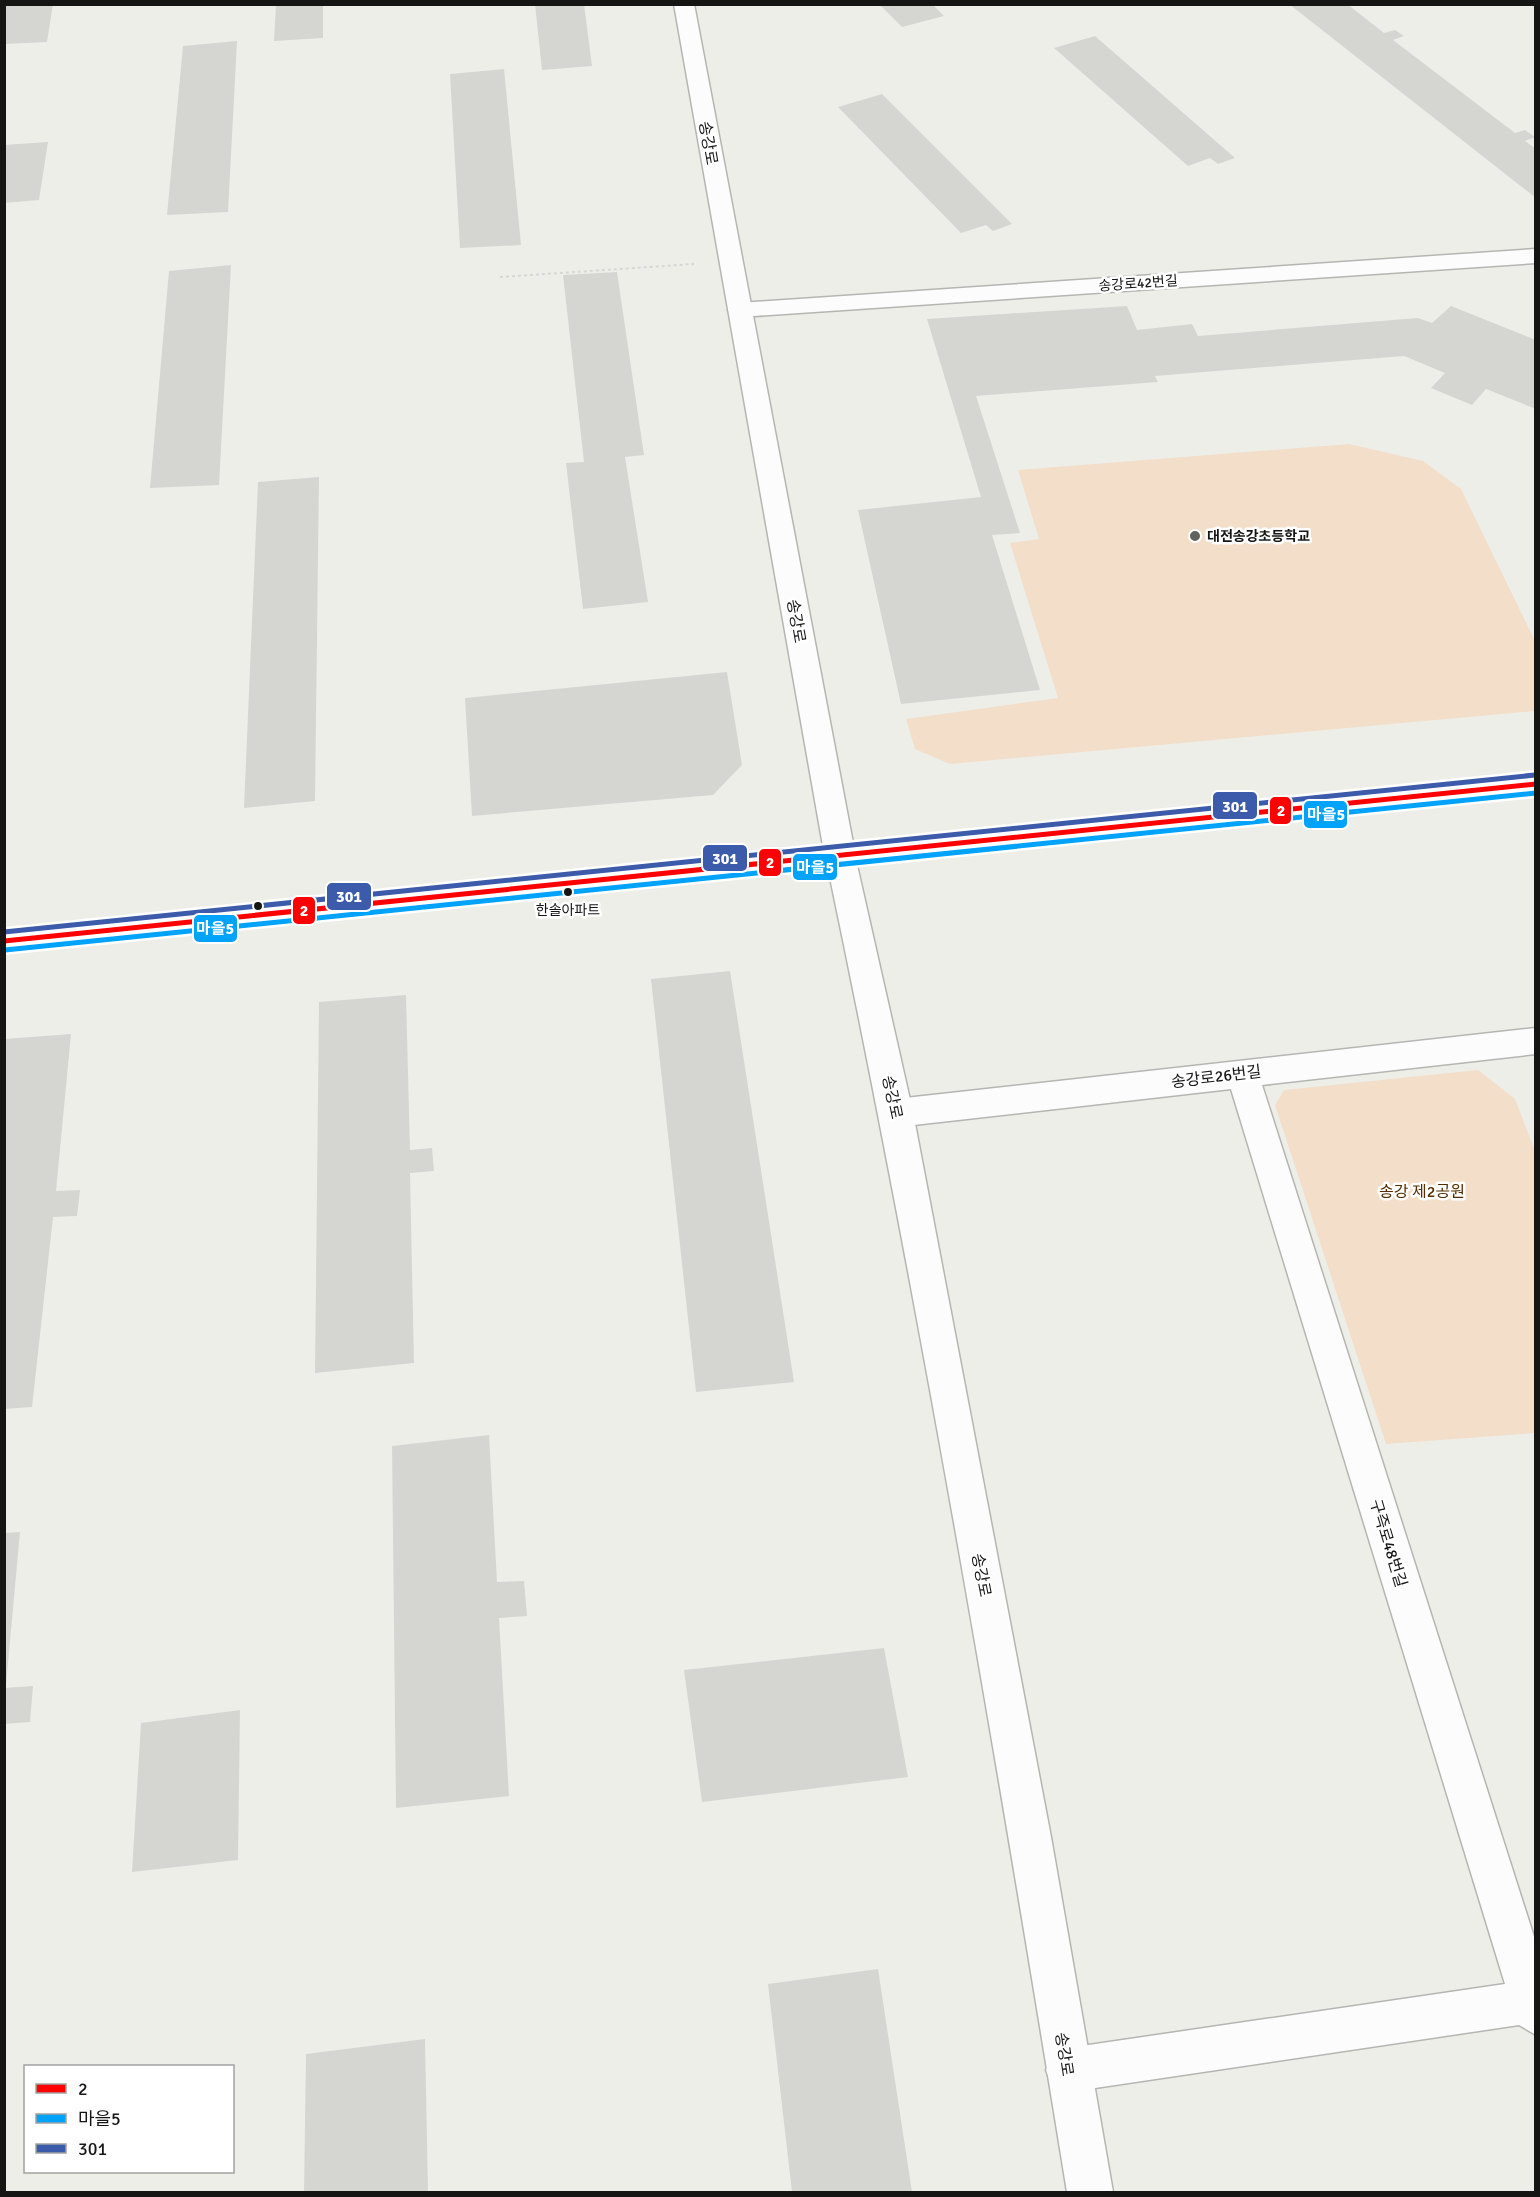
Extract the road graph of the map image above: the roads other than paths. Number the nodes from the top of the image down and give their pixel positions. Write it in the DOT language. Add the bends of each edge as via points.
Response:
graph roads {
  1 [pos="684,4"];
  2 [pos="1536,256"];
  3 [pos="740,310"];
  4 [pos="1536,784"];
  5 [pos="840,854"];
  6 [pos="4,941"];
  7 [pos="1534,1044"];
  8 [pos="1242,1073"];
  9 [pos="896,1113"];
  10 [pos="1534,2005"];
  11 [pos="1068,2070"];
  12 [pos="1090,2193"];
  1 -- 3 [label="main road, 송강로"];
  2 -- 3 [label="main road, 송강로42번길"];
  3 -- 5 [label="main road, 송강로"];
  4 -- 5 [label="main road"];
  5 -- 6 [label="main road"];
  5 -- 9 [label="main road, 송강로"];
  7 -- 8 [label="main road, 송강로26번길"];
  8 -- 9 [label="main road, 송강로26번길"];
  8 -- 10 [label="main road, 구즉로48번길"];
  9 -- 11 [label="main road, 송강로" via="1030,1836"];
  10 -- 11 [label="main road"];
  11 -- 12 [label="main road, 송강로"];
}
